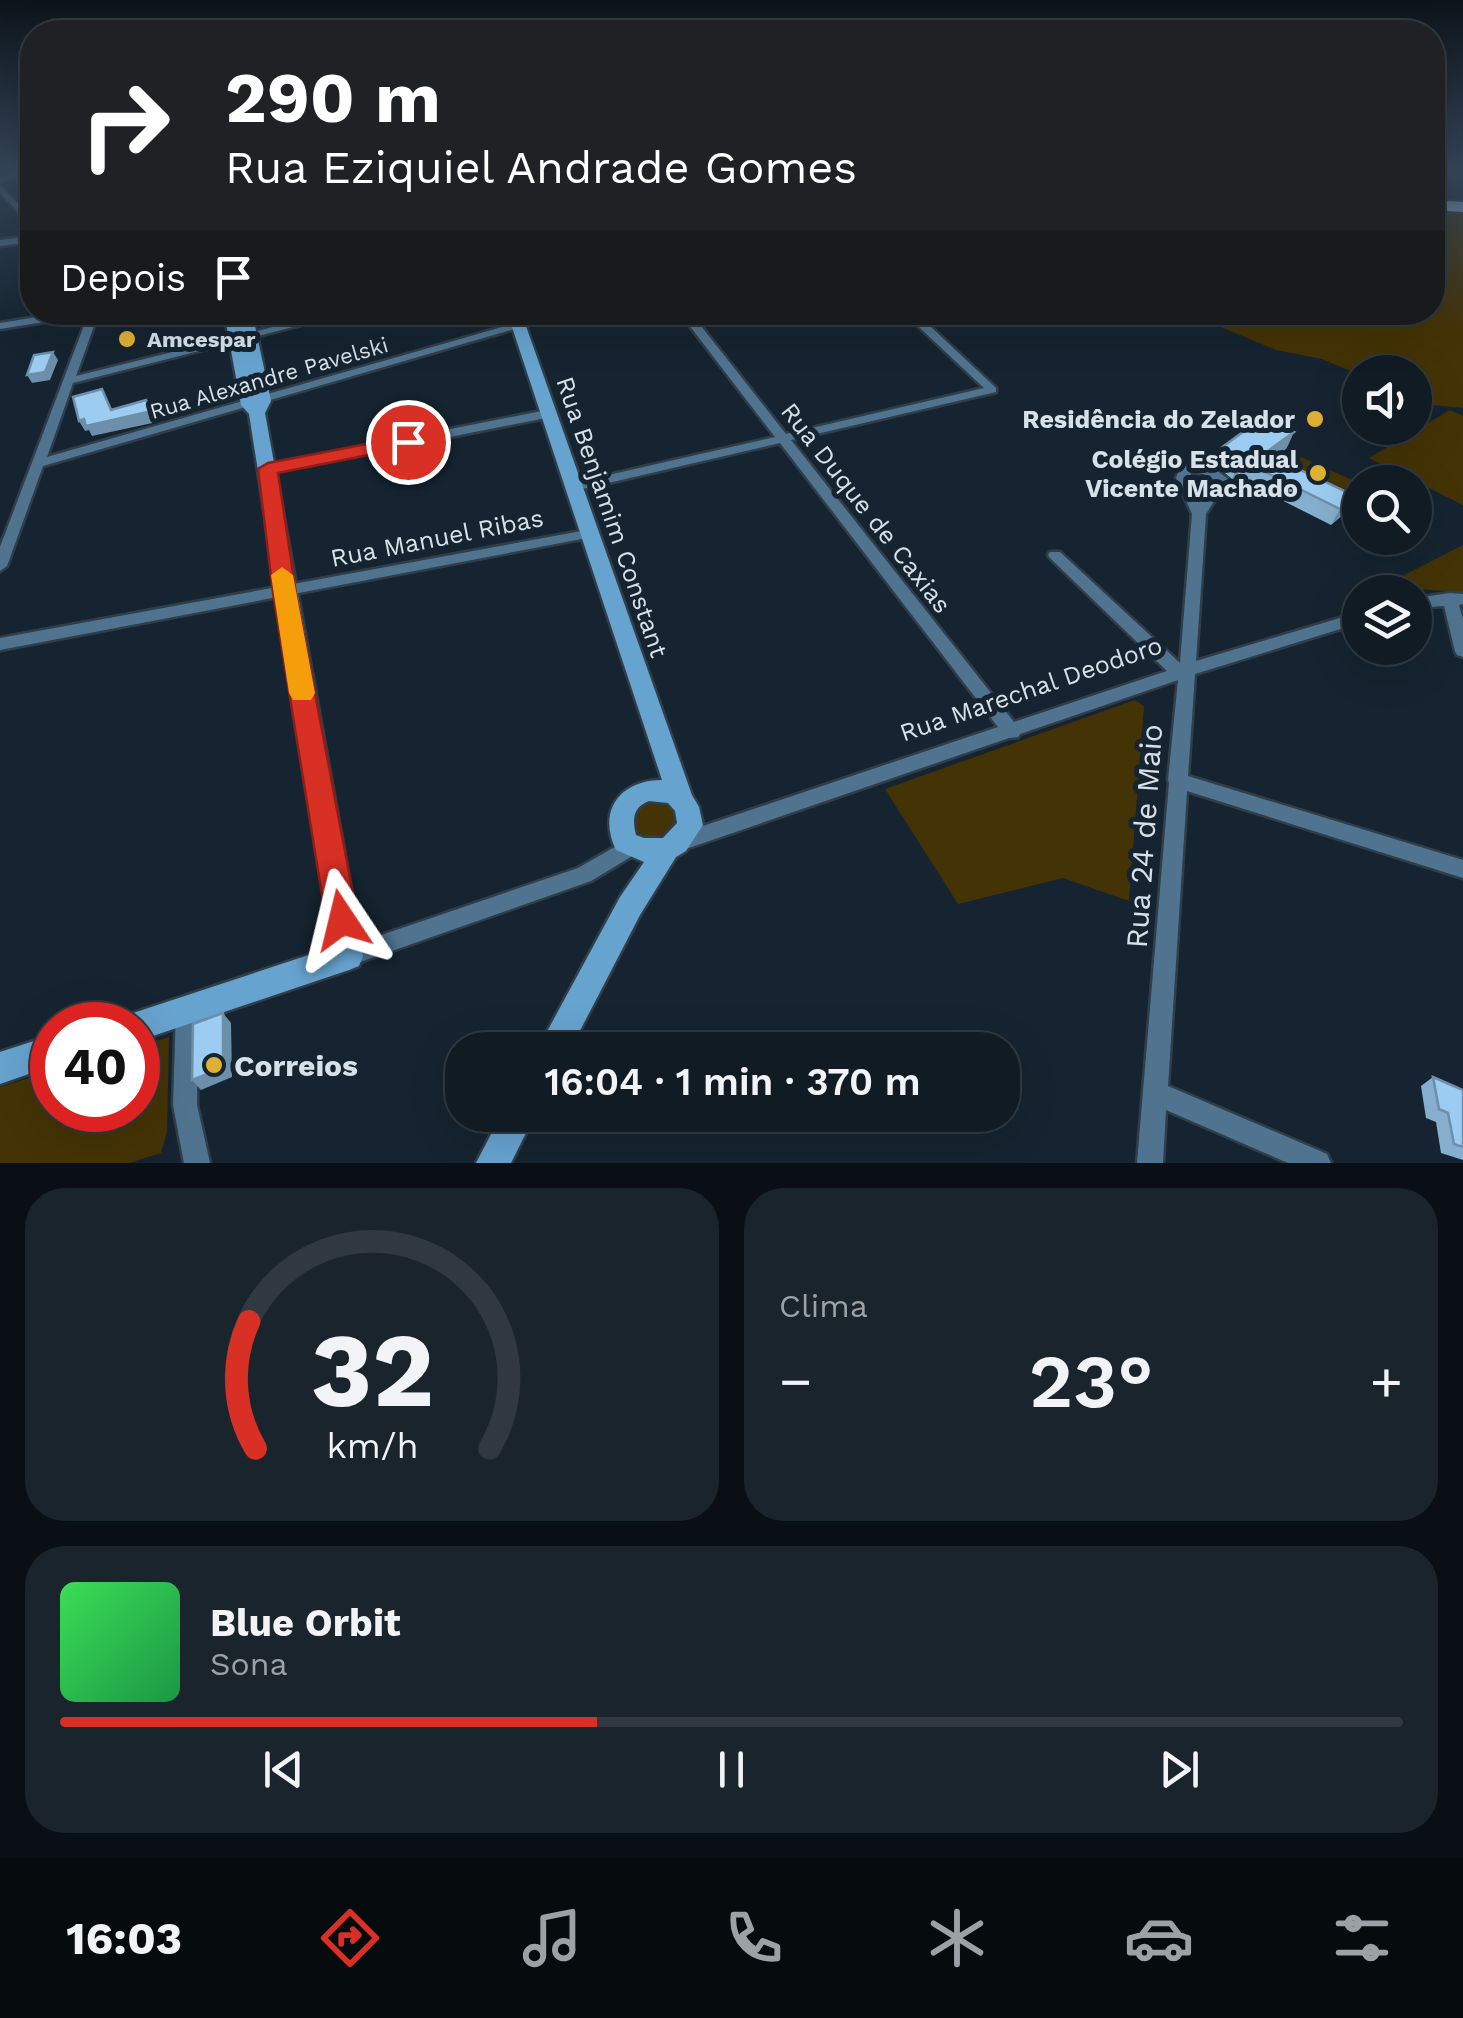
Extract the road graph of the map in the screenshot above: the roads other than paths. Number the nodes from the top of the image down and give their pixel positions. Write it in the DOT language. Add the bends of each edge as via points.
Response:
graph roads {
  1 [pos="88,325"];
  2 [pos="237,325"];
  3 [pos="245,325"];
  4 [pos="297,325"];
  5 [pos="501,325"];
  6 [pos="518,325"];
  7 [pos="694,325"];
  8 [pos="922,325"];
  9 [pos="243,339"];
  10 [pos="70,381"];
  11 [pos="256,406"];
  12 [pos="548,414"];
  13 [pos="786,440"];
  14 [pos="38,464"];
  15 [pos="268,469"];
  16 [pos="574,487"];
  17 [pos="1199,514"];
  18 [pos="588,534"];
  19 [pos="1055,555"];
  20 [pos="0,566"];
  21 [pos="285,593"];
  22 [pos="1456,598"];
  23 [pos="1342,623"];
  24 [pos="0,644"];
  25 [pos="1463,651"];
  26 [pos="1184,671"];
  27 [pos="1012,732"];
  28 [pos="658,740"];
  29 [pos="1177,780"];
  30 [pos="648,790"];
  31 [pos="685,806"];
  32 [pos="724,827"];
  33 [pos="655,847"];
  34 [pos="1463,868"];
  35 [pos="348,956"];
  36 [pos="187,1010"];
  37 [pos="160,1019"];
  38 [pos="563,1032"];
  39 [pos="30,1058"];
  40 [pos="0,1068"];
  41 [pos="1155,1094"];
  42 [pos="509,1132"];
  43 [pos="197,1163"];
  44 [pos="493,1163"];
  45 [pos="1150,1163"];
  46 [pos="1318,1163"];
  1 -- 10 [label="street"];
  2 -- 9 [label="street"];
  3 -- 9 [label="street"];
  4 -- 9 [label="street"];
  5 -- 11 [label="street, Rua Alexandre Pavelski"];
  6 -- 12 [label="street, Rua Benjamim Constant"];
  7 -- 13 [label="street, Rua Duque de Caxias"];
  8 -- 13 [label="street" via="992,390"];
  9 -- 10 [label="street"];
  9 -- 11 [label="street"];
  10 -- 14 [label="street"];
  11 -- 14 [label="street, Rua Alexandre Pavelski"];
  11 -- 15 [label="street"];
  12 -- 15 [label="street"];
  12 -- 16 [label="street, Rua Benjamim Constant"];
  13 -- 16 [label="street"];
  13 -- 27 [label="street, Rua Duque de Caxias"];
  14 -- 20 [label="street"];
  15 -- 21 [label="street"];
  16 -- 18 [label="street, Rua Benjamim Constant"];
  17 -- 26 [label="street, Rua 24 de Maio"];
  18 -- 21 [label="street, Rua Manuel Ribas"];
  18 -- 28 [label="street, Rua Benjamim Constant"];
  19 -- 26 [label="street"];
  21 -- 24 [label="street, Rua Manuel Ribas"];
  21 -- 35 [label="street"];
  22 -- 25 [label="street"];
  23 -- 26 [label="street, Rua Marechal Deodoro"];
  26 -- 27 [label="street, Rua Marechal Deodoro"];
  26 -- 29 [label="street, Rua 24 de Maio"];
  27 -- 32 [label="street, Rua Marechal Deodoro"];
  28 -- 30 [label="street"];
  28 -- 31 [label="street, Rua Benjamim Constant"];
  29 -- 34 [label="street"];
  29 -- 41 [label="street, Rua 24 de Maio"];
  30 -- 31 [label="street" via="671,792"];
  30 -- 33 [label="street" via="628,800 618,819 625,842"];
  31 -- 32 [label="street"];
  31 -- 33 [label="street" via="690,825"];
  32 -- 33 [label="street, Rua Marechal Deodoro"];
  33 -- 35 [label="street, Rua Marechal Deodoro"];
  33 -- 38 [label="street"];
  35 -- 36 [label="street, Rua Marechal Deodoro"];
  36 -- 37 [label="street, Rua Marechal Deodoro"];
  36 -- 43 [label="street" via="185,1104"];
  39 -- 40 [label="street"];
  41 -- 45 [label="street, Rua 24 de Maio"];
  41 -- 46 [label="street"];
  42 -- 44 [label="street"];
}
